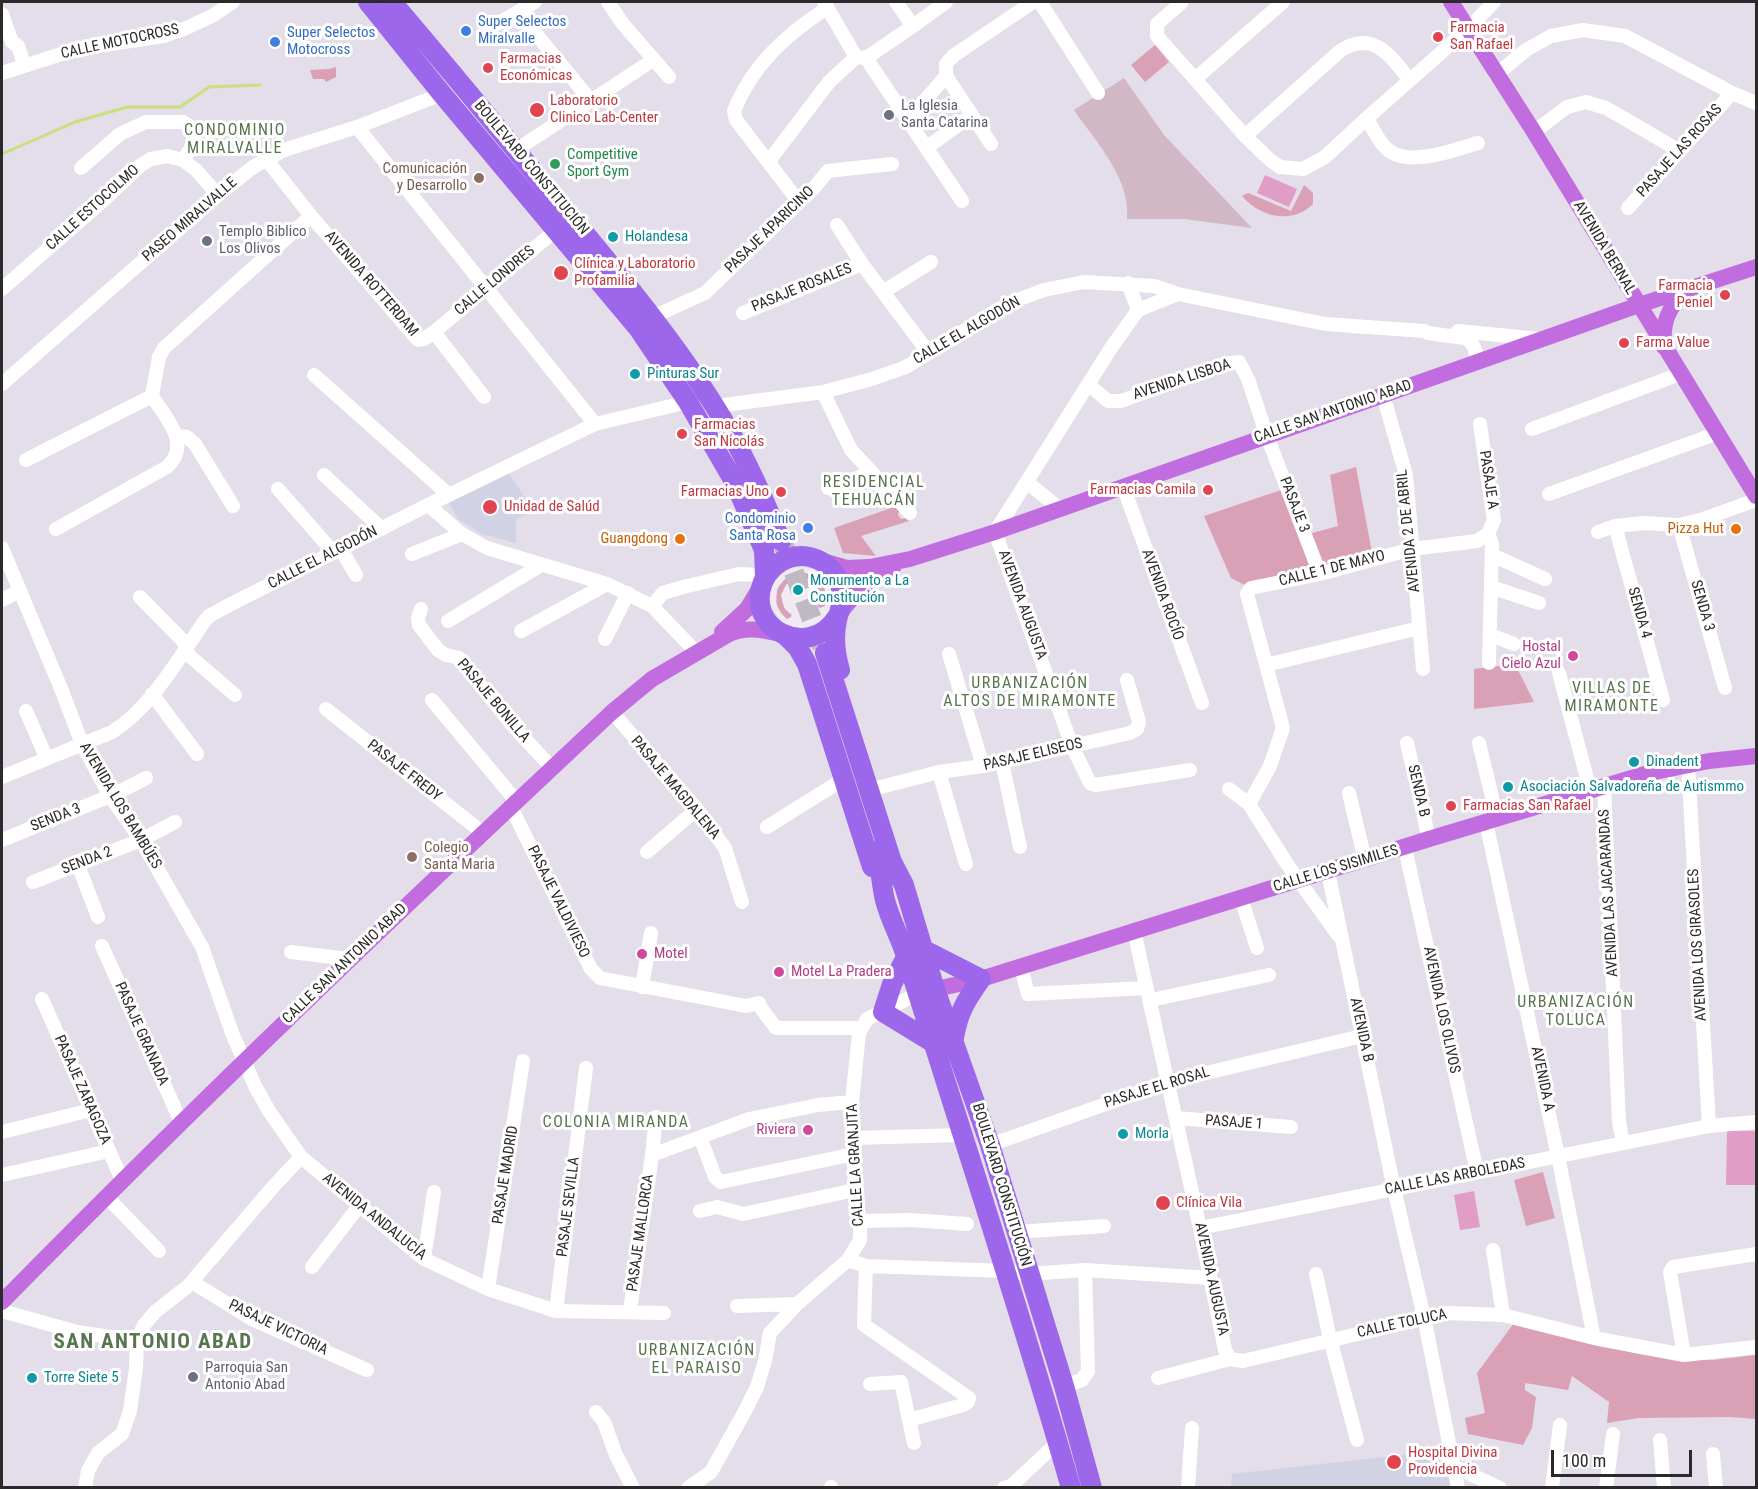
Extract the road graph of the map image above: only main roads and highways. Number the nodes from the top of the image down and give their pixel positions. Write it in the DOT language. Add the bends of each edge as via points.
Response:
graph roads {
  1 [pos="368,2"];
  2 [pos="392,2"];
  3 [pos="1451,2"];
  4 [pos="1756,267"];
  5 [pos="1690,288"];
  6 [pos="1639,305"];
  7 [pos="645,323"];
  8 [pos="666,336"];
  9 [pos="1664,348"];
  10 [pos="1756,498"];
  11 [pos="816,559"];
  12 [pos="910,559"];
  13 [pos="764,580"];
  14 [pos="838,616"];
  15 [pos="783,635"];
  16 [pos="701,649"];
  17 [pos="1756,756"];
  18 [pos="904,885"];
  19 [pos="885,899"];
  20 [pos="915,953"];
  21 [pos="981,980"];
  22 [pos="926,991"];
  23 [pos="954,1039"];
  24 [pos="932,1042"];
  25 [pos="2,1302"];
  26 [pos="1071,1488"];
  27 [pos="1092,1488"];
  1 -- 7 [label="highway, BOULEVARD CONSTITUCIÓN" via="556,230"];
  2 -- 7 [label="highway, BOULEVARD CONSTITUCIÓN" via="516,150"];
  3 -- 6 [label="main road, AVENIDA BERNAL"];
  4 -- 5 [label="main road, CALLE SAN ANTONIO ABAD"];
  5 -- 6 [label="main road, CALLE SAN ANTONIO ABAD"];
  5 -- 9 [label="main road" via="1667,314"];
  6 -- 9 [label="main road, AVENIDA BERNAL"];
  6 -- 12 [label="main road, CALLE SAN ANTONIO ABAD"];
  7 -- 8 [label="highway, BOULEVARD CONSTITUCIÓN"];
  7 -- 8 [label="highway, BOULEVARD CONSTITUCIÓN" via="720,436 776,543 764,498 730,432"];
  7 -- 13 [label="highway, BOULEVARD CONSTITUCIÓN" via="735,483 764,550"];
  8 -- 11 [label="highway, BOULEVARD CONSTITUCIÓN" via="698,364 758,466 779,514 794,537"];
  9 -- 10 [label="main road, AVENIDA BERNAL"];
  11 -- 12 [label="main road, CALLE SAN ANTONIO ABAD" via="852,568"];
  11 -- 13 [label="highway" via="786,559"];
  11 -- 14 [label="highway" via="831,568 841,586"];
  12 -- 14 [label="main road, CALLE SAN ANTONIO ABAD" via="868,582"];
  13 -- 15 [label="highway" via="762,612"];
  13 -- 16 [label="main road, CALLE SAN ANTONIO ABAD" via="747,609"];
  14 -- 15 [label="highway" via="828,629 815,636 800,639"];
  14 -- 18 [label="highway, BOULEVARD CONSTITUCIÓN" via="836,653 900,860"];
  15 -- 16 [label="main road, CALLE SAN ANTONIO ABAD" via="745,629"];
  15 -- 19 [label="highway, BOULEVARD CONSTITUCIÓN" via="798,648 807,664"];
  16 -- 25 [label="main road, CALLE SAN ANTONIO ABAD" via="652,679 552,768 181,1122"];
  17 -- 21 [label="main road, CALLE LOS SISIMILES" via="1655,771"];
  18 -- 19 [label="highway, BOULEVARD CONSTITUCIÓN" via="892,862 819,655 881,867"];
  18 -- 20 [label="highway, BOULEVARD CONSTITUCIÓN"];
  19 -- 20 [label="highway, BOULEVARD CONSTITUCIÓN"];
  20 -- 21 [label="highway"];
  20 -- 22 [label="highway, BOULEVARD CONSTITUCIÓN"];
  20 -- 24 [label="highway" via="892,984 883,1012"];
  21 -- 22 [label="main road, CALLE LOS SISIMILES"];
  21 -- 23 [label="highway" via="960,1012"];
  22 -- 23 [label="highway, BOULEVARD CONSTITUCIÓN"];
  22 -- 24 [label="highway, BOULEVARD CONSTITUCIÓN"];
  23 -- 27 [label="highway, BOULEVARD CONSTITUCIÓN" via="1017,1232"];
  24 -- 26 [label="highway, BOULEVARD CONSTITUCIÓN"];
}
